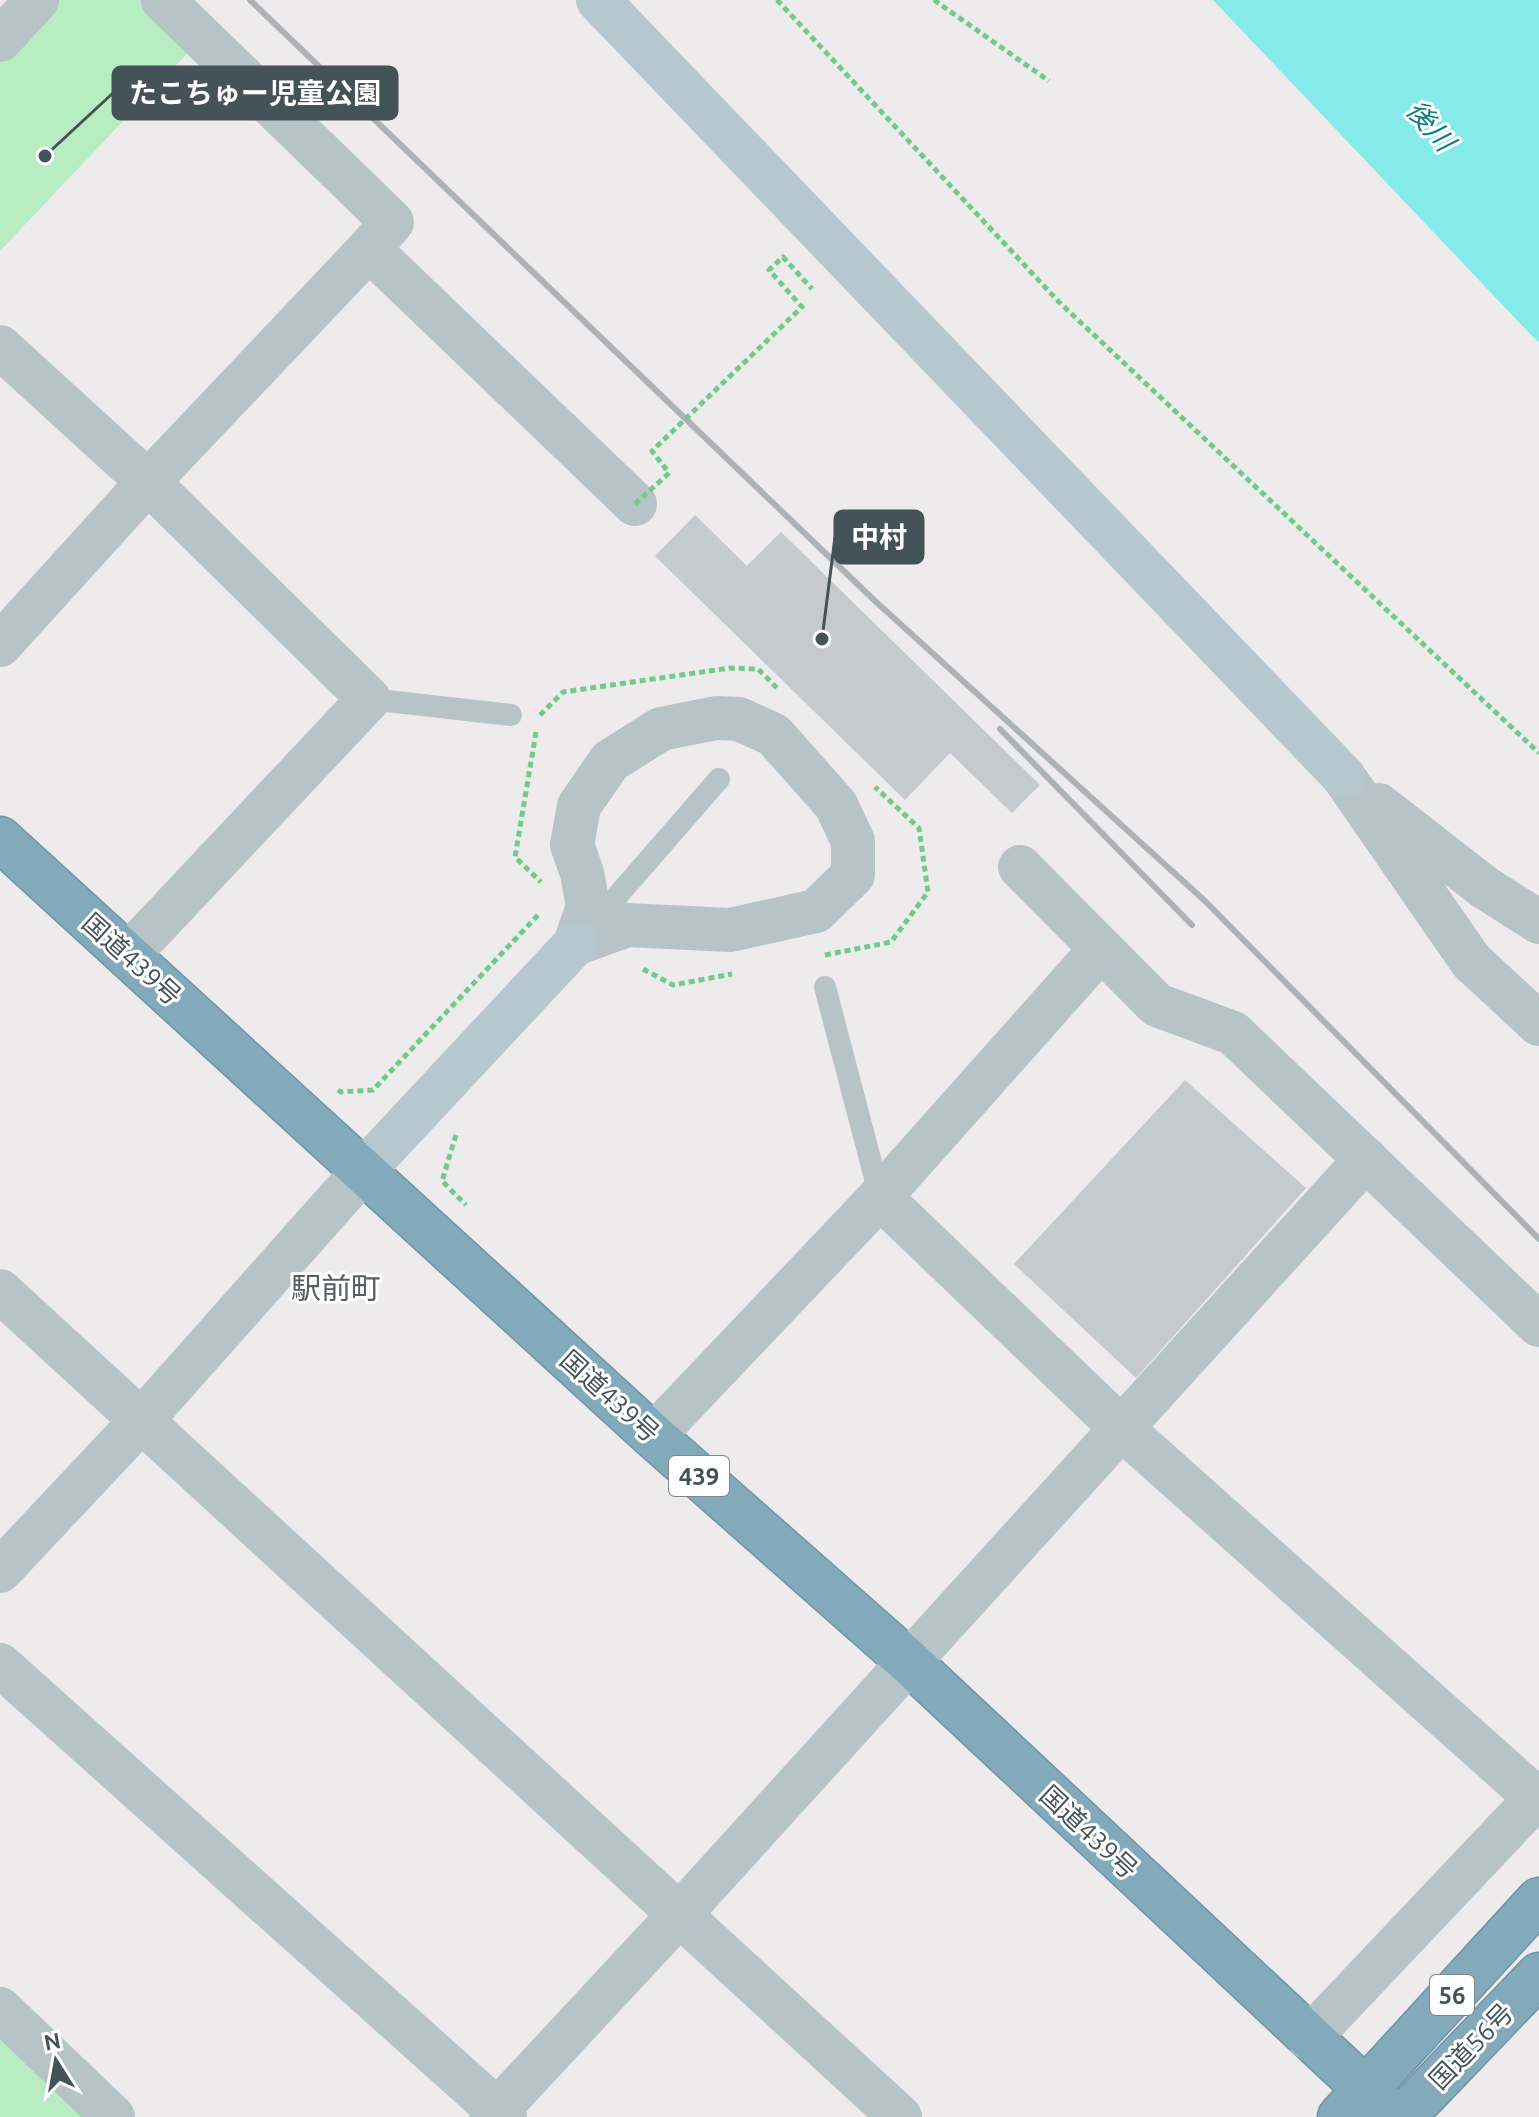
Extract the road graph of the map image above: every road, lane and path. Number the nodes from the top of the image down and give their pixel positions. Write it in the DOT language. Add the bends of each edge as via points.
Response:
graph roads {
  1 [pos="37,0"];
  2 [pos="163,0"];
  3 [pos="598,0"];
  4 [pos="777,0"];
  5 [pos="934,0"];
  6 [pos="0,40"];
  7 [pos="1049,81"];
  8 [pos="369,249"];
  9 [pos="812,289"];
  10 [pos="0,347"];
  11 [pos="148,482"];
  12 [pos="635,504"];
  13 [pos="0,645"];
  14 [pos="730,668"];
  15 [pos="369,699"];
  16 [pos="511,715"];
  17 [pos="538,716"];
  18 [pos="536,732"];
  19 [pos="1539,753"];
  20 [pos="1343,776"];
  21 [pos="719,779"];
  22 [pos="879,791"];
  23 [pos="919,828"];
  24 [pos="0,839"];
  25 [pos="1020,867"];
  26 [pos="546,887"];
  27 [pos="545,908"];
  28 [pos="1539,922"];
  29 [pos="575,944"];
  30 [pos="1100,950"];
  31 [pos="128,955"];
  32 [pos="633,963"];
  33 [pos="741,972"];
  34 [pos="825,987"];
  35 [pos="1539,1024"];
  36 [pos="330,1082"];
  37 [pos="464,1127"];
  38 [pos="1366,1159"];
  39 [pos="364,1170"];
  40 [pos="880,1197"];
  41 [pos="475,1214"];
  42 [pos="0,1291"];
  43 [pos="1539,1325"];
  44 [pos="141,1421"];
  45 [pos="1120,1427"];
  46 [pos="653,1436"];
  47 [pos="0,1571"];
  48 [pos="909,1662"];
  49 [pos="0,1665"];
  50 [pos="1537,1796"];
  51 [pos="1539,1900"];
  52 [pos="679,1915"];
  53 [pos="1539,1975"];
  54 [pos="0,2009"];
  55 [pos="1309,2038"];
  56 [pos="1367,2108"];
  57 [pos="498,2115"];
  58 [pos="113,2117"];
  59 [pos="900,2117"];
  60 [pos="1403,2117"];
  1 -- 6 [label="street"];
  2 -- 8 [label="street" via="392,222"];
  3 -- 20 [label="street"];
  4 -- 19 [label="path" via="1059,302"];
  5 -- 7 [label="path"];
  8 -- 11 [label="street"];
  8 -- 12 [label="street"];
  9 -- 12 [label="path, bridge" via="783,257 769,270 802,307 652,451 669,473"];
  10 -- 11 [label="street"];
  11 -- 13 [label="street"];
  11 -- 15 [label="street"];
  14 -- 17 [label="path" via="563,692"];
  15 -- 16 [label="lane"];
  15 -- 31 [label="street"];
  18 -- 26 [label="path" via="515,857"];
  20 -- 28 [label="street" via="1484,887"];
  20 -- 35 [label="street" via="1471,961"];
  21 -- 29 [label="lane"];
  22 -- 23 [label="path"];
  24 -- 31 [label="highway, 国道439号 / 439"];
  25 -- 30 [label="street"];
  27 -- 36 [label="path" via="373,1090 341,1092"];
  29 -- 29 [label="street" via="588,906 572,845 579,806 610,761 661,729 739,719 774,735 836,805 853,841 853,875 816,911 730,930 627,925"];
  29 -- 39 [label="street"];
  30 -- 38 [label="street" via="1157,1005 1233,1033"];
  30 -- 40 [label="street"];
  31 -- 39 [label="highway, 国道439号 / 439"];
  32 -- 33 [label="path" via="673,985"];
  34 -- 40 [label="lane"];
  37 -- 41 [label="path" via="453,1138 442,1181"];
  38 -- 43 [label="street"];
  38 -- 45 [label="street"];
  39 -- 44 [label="street"];
  39 -- 46 [label="highway, 国道439号 / 439"];
  40 -- 45 [label="street"];
  40 -- 46 [label="street"];
  42 -- 44 [label="street"];
  44 -- 47 [label="street"];
  44 -- 52 [label="street"];
  45 -- 48 [label="street"];
  45 -- 50 [label="street"];
  46 -- 48 [label="highway, 国道439号 / 439"];
  48 -- 52 [label="street"];
  48 -- 55 [label="highway, 国道439号 / 439"];
  49 -- 57 [label="street"];
  50 -- 55 [label="street"];
  51 -- 56 [label="highway, 国道56号 / 56"];
  52 -- 57 [label="street"];
  52 -- 59 [label="street"];
  53 -- 60 [label="highway, 国道56号 / 56"];
  54 -- 58 [label="street"];
  55 -- 56 [label="highway, 国道439号 / 439"];
}
